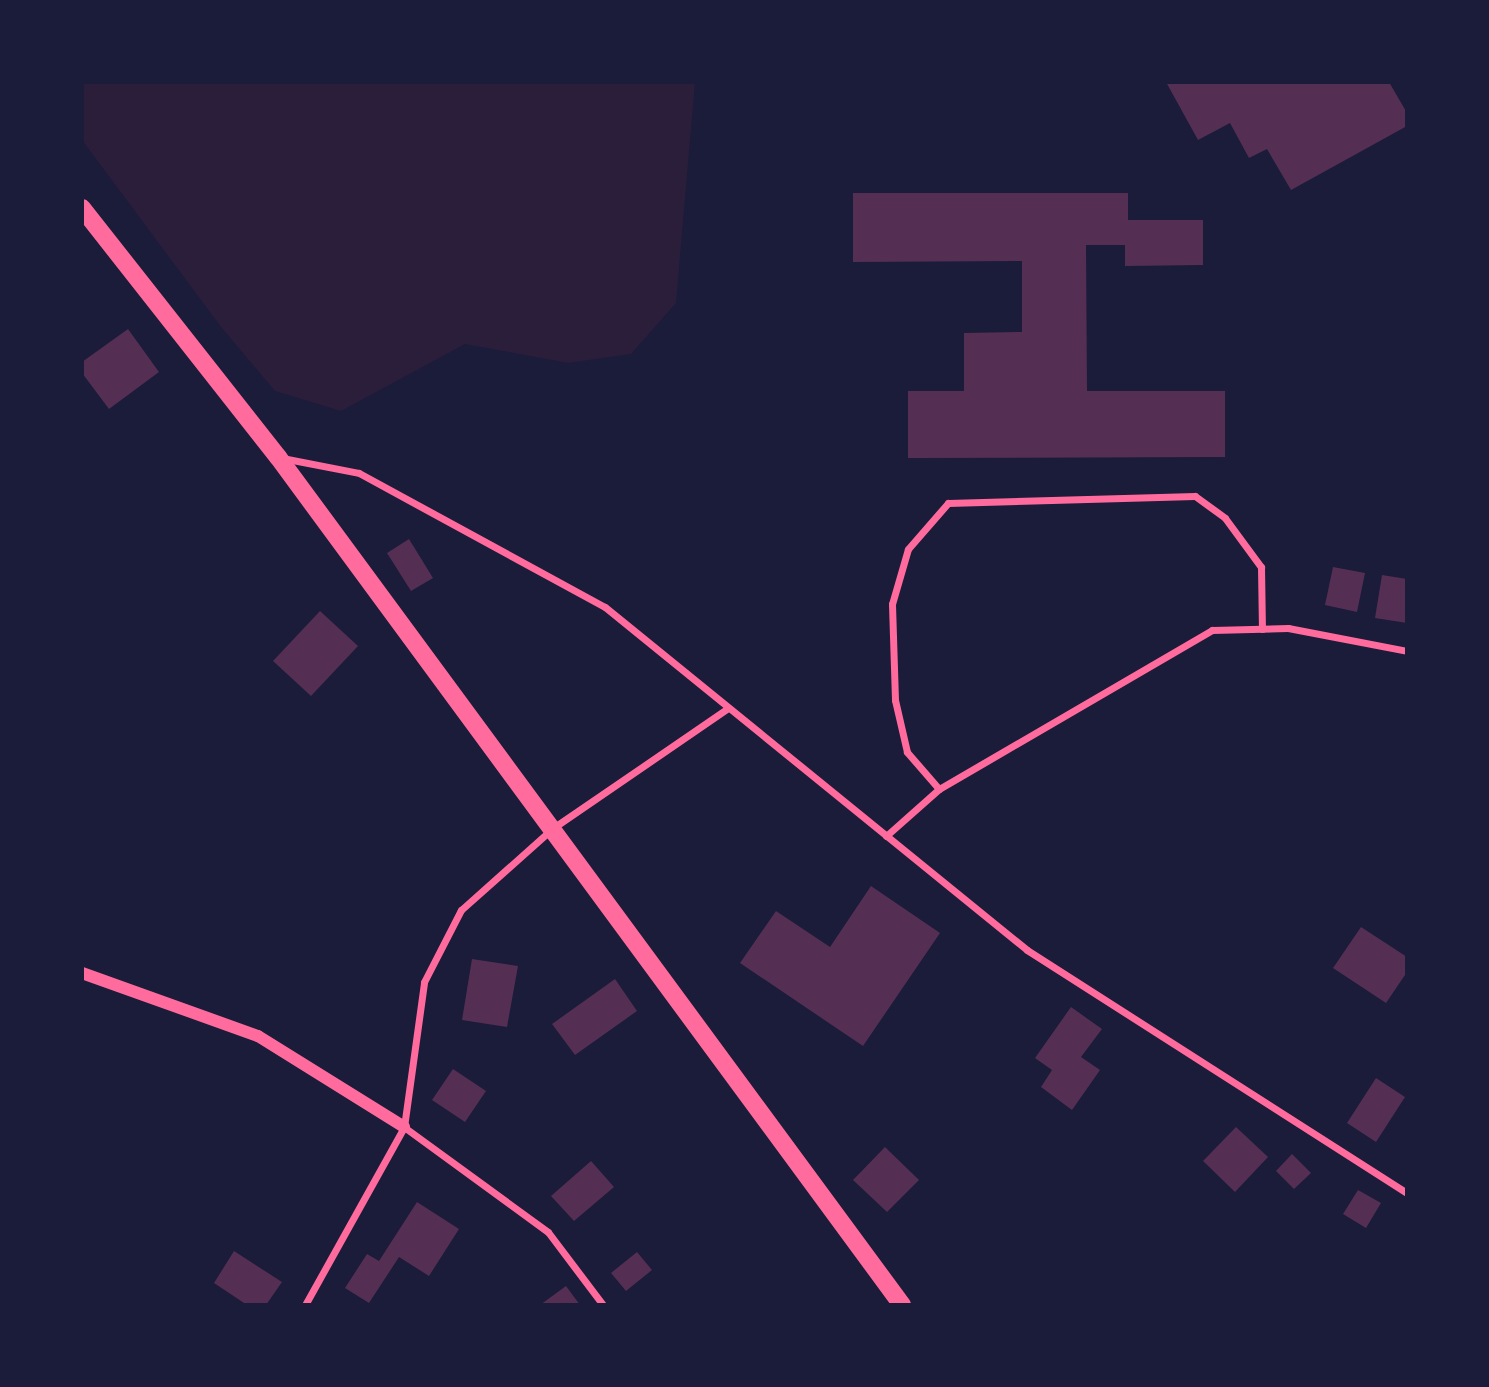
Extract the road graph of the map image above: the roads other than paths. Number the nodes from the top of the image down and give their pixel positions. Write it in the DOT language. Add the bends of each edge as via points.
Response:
graph roads {
  1 [pos="82,208"];
  2 [pos="278,457"];
  3 [pos="1262,629"];
  4 [pos="1407,651"];
  5 [pos="728,708"];
  6 [pos="939,789"];
  7 [pos="553,828"];
  8 [pos="886,835"];
  9 [pos="82,973"];
  10 [pos="404,1127"];
  11 [pos="1407,1193"];
  12 [pos="305,1305"];
  13 [pos="603,1305"];
  14 [pos="902,1305"];
  1 -- 2 [label="main road"];
  2 -- 5 [label="street" via="359,473 605,607"];
  2 -- 7 [label="main road"];
  3 -- 4 [label="street" via="1288,628"];
  3 -- 6 [label="street" via="1212,630"];
  3 -- 6 [label="street" via="1261,567 1225,518 1195,496 948,503 908,550 892,604 895,700 907,752"];
  5 -- 7 [label="street"];
  5 -- 8 [label="street"];
  6 -- 8 [label="street"];
  7 -- 10 [label="street" via="461,910 424,982"];
  7 -- 14 [label="main road"];
  8 -- 11 [label="street" via="1027,950"];
  9 -- 10 [label="street" via="258,1037"];
  10 -- 12 [label="street"];
  10 -- 13 [label="street" via="548,1232"];
}
